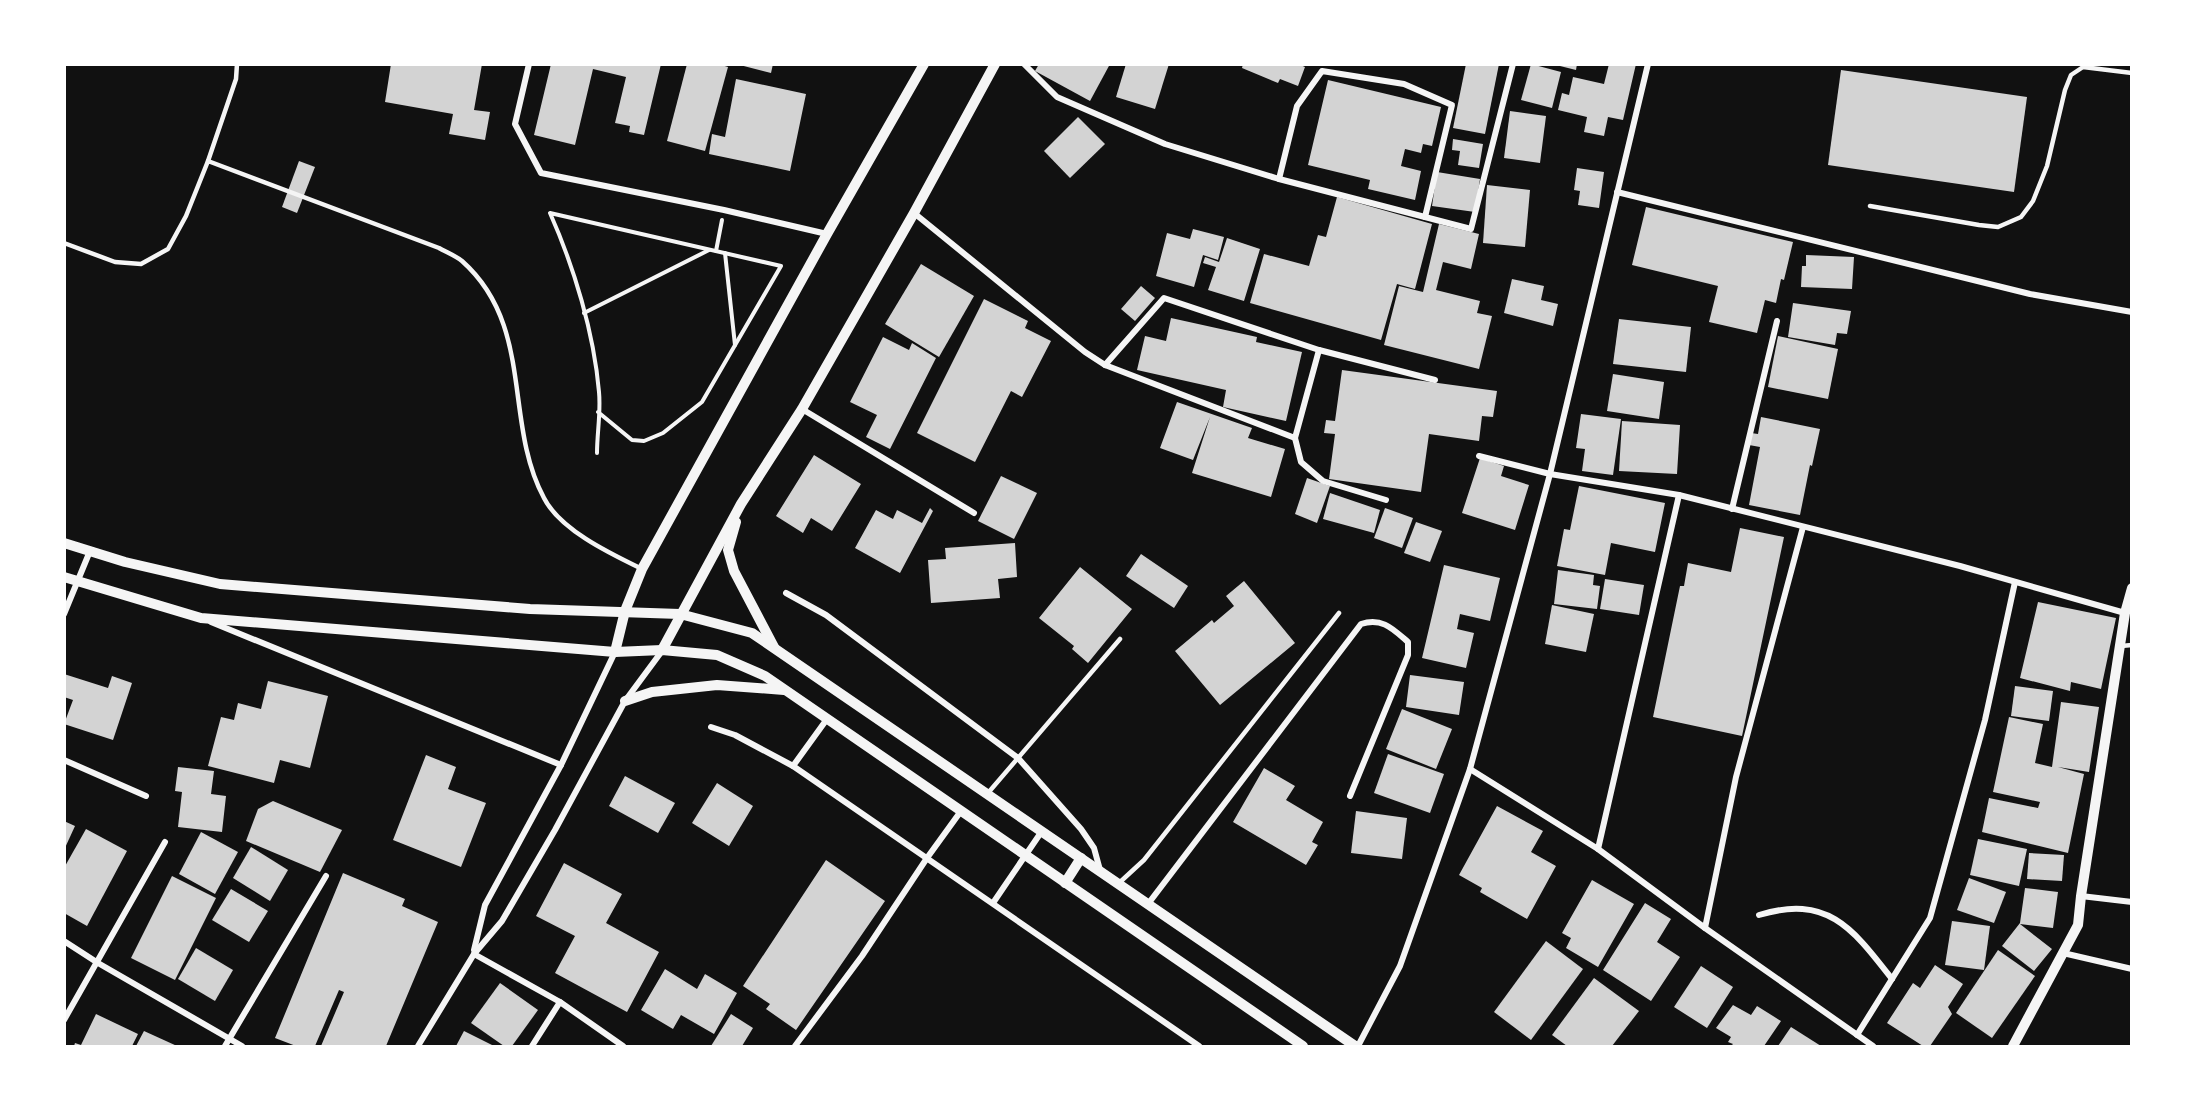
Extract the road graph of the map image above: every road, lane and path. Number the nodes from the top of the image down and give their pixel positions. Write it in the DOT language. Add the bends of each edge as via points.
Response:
graph roads {
  1 [pos="237,64"];
  2 [pos="529,64"];
  3 [pos="924,64"];
  4 [pos="995,64"];
  5 [pos="1024,64"];
  6 [pos="1513,64"];
  7 [pos="1647,64"];
  8 [pos="2132,73"];
  9 [pos="208,161"];
  10 [pos="1279,179"];
  11 [pos="1617,192"];
  12 [pos="1870,206"];
  13 [pos="724,210"];
  14 [pos="914,213"];
  15 [pos="1425,217"];
  16 [pos="827,234"];
  17 [pos="64,243"];
  18 [pos="710,250"];
  19 [pos="716,251"];
  20 [pos="725,254"];
  21 [pos="2132,312"];
  22 [pos="584,313"];
  23 [pos="1778,321"];
  24 [pos="735,345"];
  25 [pos="1319,350"];
  26 [pos="1105,365"];
  27 [pos="1435,380"];
  28 [pos="802,409"];
  29 [pos="598,411"];
  30 [pos="1295,438"];
  31 [pos="597,453"];
  32 [pos="1479,456"];
  33 [pos="1550,474"];
  34 [pos="1678,495"];
  35 [pos="1386,500"];
  36 [pos="741,504"];
  37 [pos="1732,509"];
  38 [pos="974,513"];
  39 [pos="1803,527"];
  40 [pos="64,543"];
  41 [pos="90,551"];
  42 [pos="642,569"];
  43 [pos="64,577"];
  44 [pos="78,582"];
  45 [pos="2015,582"];
  46 [pos="2132,588"];
  47 [pos="786,593"];
  48 [pos="625,611"];
  49 [pos="1339,613"];
  50 [pos="64,614"];
  51 [pos="680,614"];
  52 [pos="2125,614"];
  53 [pos="201,618"];
  54 [pos="1120,639"];
  55 [pos="2126,646"];
  56 [pos="775,648"];
  57 [pos="662,650"];
  58 [pos="615,652"];
  59 [pos="785,690"];
  60 [pos="625,701"];
  61 [pos="827,719"];
  62 [pos="711,727"];
  63 [pos="1018,758"];
  64 [pos="64,760"];
  65 [pos="561,765"];
  66 [pos="793,766"];
  67 [pos="1470,769"];
  68 [pos="988,793"];
  69 [pos="146,796"];
  70 [pos="1350,796"];
  71 [pos="961,811"];
  72 [pos="1042,831"];
  73 [pos="165,842"];
  74 [pos="1598,849"];
  75 [pos="1024,855"];
  76 [pos="927,858"];
  77 [pos="1081,858"];
  78 [pos="1100,870"];
  79 [pos="326,876"];
  80 [pos="1065,883"];
  81 [pos="1119,883"];
  82 [pos="2081,896"];
  83 [pos="993,903"];
  84 [pos="2132,903"];
  85 [pos="1148,904"];
  86 [pos="1759,915"];
  87 [pos="1705,928"];
  88 [pos="64,941"];
  89 [pos="2063,953"];
  90 [pos="474,954"];
  91 [pos="98,963"];
  92 [pos="2132,969"];
  93 [pos="1892,979"];
  94 [pos="561,1002"];
  95 [pos="64,1020"];
  96 [pos="1857,1035"];
  97 [pos="229,1039"];
  98 [pos="225,1047"];
  99 [pos="242,1047"];
  100 [pos="418,1047"];
  101 [pos="532,1047"];
  102 [pos="624,1047"];
  103 [pos="795,1047"];
  104 [pos="1199,1047"];
  105 [pos="1303,1047"];
  106 [pos="1356,1047"];
  107 [pos="1873,1047"];
  108 [pos="2013,1047"];
  1 -- 9 [label="lane" via="236,79"];
  2 -- 13 [label="street" via="516,124 541,173"];
  3 -- 16 [label="street"];
  4 -- 14 [label="street"];
  5 -- 10 [label="street" via="1057,97 1165,144"];
  6 -- 15 [label="street" via="1471,229"];
  7 -- 11 [label="street"];
  8 -- 12 [label="lane" via="2084,67 2071,75 2047,166 2033,201 2021,218 1998,227"];
  9 -- 17 [label="lane" via="168,249 141,264 115,262"];
  9 -- 42 [label="lane" via="439,248 461,260 496,305 507,333 526,446 544,500 562,521"];
  10 -- 15 [label="street"];
  10 -- 15 [label="street" via="1297,106 1322,71 1404,84 1452,105"];
  11 -- 21 [label="street" via="2030,294"];
  11 -- 33 [label="street"];
  13 -- 16 [label="street"];
  13 -- 19 [label="path"];
  14 -- 26 [label="street"];
  14 -- 28 [label="street"];
  16 -- 42 [label="street"];
  18 -- 19 [label="path"];
  18 -- 22 [label="path"];
  18 -- 22 [label="path" via="550,213 578,285"];
  19 -- 20 [label="path"];
  20 -- 24 [label="path"];
  20 -- 24 [label="path" via="781,266"];
  22 -- 29 [label="path" via="599,393"];
  23 -- 37 [label="street"];
  24 -- 29 [label="path" via="702,402 663,433 644,441 632,440"];
  25 -- 26 [label="street" via="1164,298"];
  25 -- 27 [label="street"];
  25 -- 30 [label="street"];
  26 -- 30 [label="street"];
  28 -- 36 [label="street"];
  28 -- 38 [label="street"];
  29 -- 31 [label="path"];
  30 -- 35 [label="street" via="1301,462 1323,481"];
  32 -- 33 [label="street"];
  33 -- 34 [label="street"];
  33 -- 67 [label="street"];
  34 -- 37 [label="street"];
  34 -- 74 [label="street"];
  36 -- 51 [label="street"];
  36 -- 56 [label="street" via="728,550 734,571"];
  37 -- 39 [label="street"];
  39 -- 45 [label="street"];
  39 -- 87 [label="street" via="1736,777"];
  40 -- 41 [label="street"];
  41 -- 44 [label="street"];
  41 -- 48 [label="street" via="220,584 530,609"];
  42 -- 48 [label="street"];
  43 -- 44 [label="street"];
  44 -- 50 [label="street"];
  44 -- 53 [label="street"];
  45 -- 52 [label="street"];
  45 -- 93 [label="street" via="1985,720 1930,918"];
  46 -- 52 [label="street"];
  47 -- 63 [label="street" via="826,615"];
  48 -- 51 [label="street"];
  48 -- 58 [label="street"];
  49 -- 81 [label="lane" via="1143,860"];
  51 -- 56 [label="street" via="752,633"];
  51 -- 57 [label="street"];
  52 -- 55 [label="street"];
  53 -- 58 [label="street"];
  53 -- 65 [label="street"];
  54 -- 63 [label="lane"];
  55 -- 82 [label="street"];
  56 -- 68 [label="street"];
  57 -- 58 [label="street"];
  57 -- 59 [label="street" via="717,656 765,676"];
  57 -- 60 [label="street"];
  58 -- 65 [label="street"];
  59 -- 60 [label="street" via="717,686 652,692"];
  59 -- 61 [label="street"];
  60 -- 90 [label="street" via="502,921"];
  61 -- 66 [label="street"];
  61 -- 71 [label="street"];
  62 -- 66 [label="street" via="735,735"];
  63 -- 68 [label="lane"];
  63 -- 78 [label="street" via="1095,848"];
  64 -- 69 [label="street"];
  65 -- 90 [label="street" via="485,905"];
  66 -- 76 [label="street"];
  67 -- 74 [label="street"];
  67 -- 106 [label="street" via="1400,966"];
  68 -- 72 [label="street"];
  70 -- 85 [label="street" via="1408,655 1408,642 1385,623 1361,624"];
  71 -- 75 [label="street"];
  71 -- 76 [label="street"];
  72 -- 75 [label="street"];
  72 -- 77 [label="street"];
  73 -- 91 [label="street"];
  74 -- 87 [label="street"];
  75 -- 80 [label="street"];
  75 -- 83 [label="street"];
  76 -- 83 [label="street"];
  76 -- 103 [label="street"];
  77 -- 78 [label="street"];
  77 -- 80 [label="street"];
  78 -- 81 [label="street"];
  79 -- 97 [label="street"];
  80 -- 105 [label="street"];
  81 -- 85 [label="street"];
  82 -- 84 [label="street"];
  82 -- 89 [label="street" via="2078,925"];
  83 -- 104 [label="street"];
  85 -- 106 [label="street"];
  86 -- 93 [label="street" via="1780,909 1806,909 1834,917 1862,940"];
  87 -- 96 [label="street"];
  88 -- 91 [label="street"];
  89 -- 92 [label="street"];
  89 -- 108 [label="street"];
  90 -- 94 [label="street"];
  90 -- 100 [label="street"];
  91 -- 95 [label="street"];
  91 -- 97 [label="street"];
  93 -- 96 [label="street"];
  94 -- 101 [label="street"];
  94 -- 102 [label="street"];
  96 -- 107 [label="street"];
  97 -- 98 [label="street"];
  97 -- 99 [label="street"];
}
